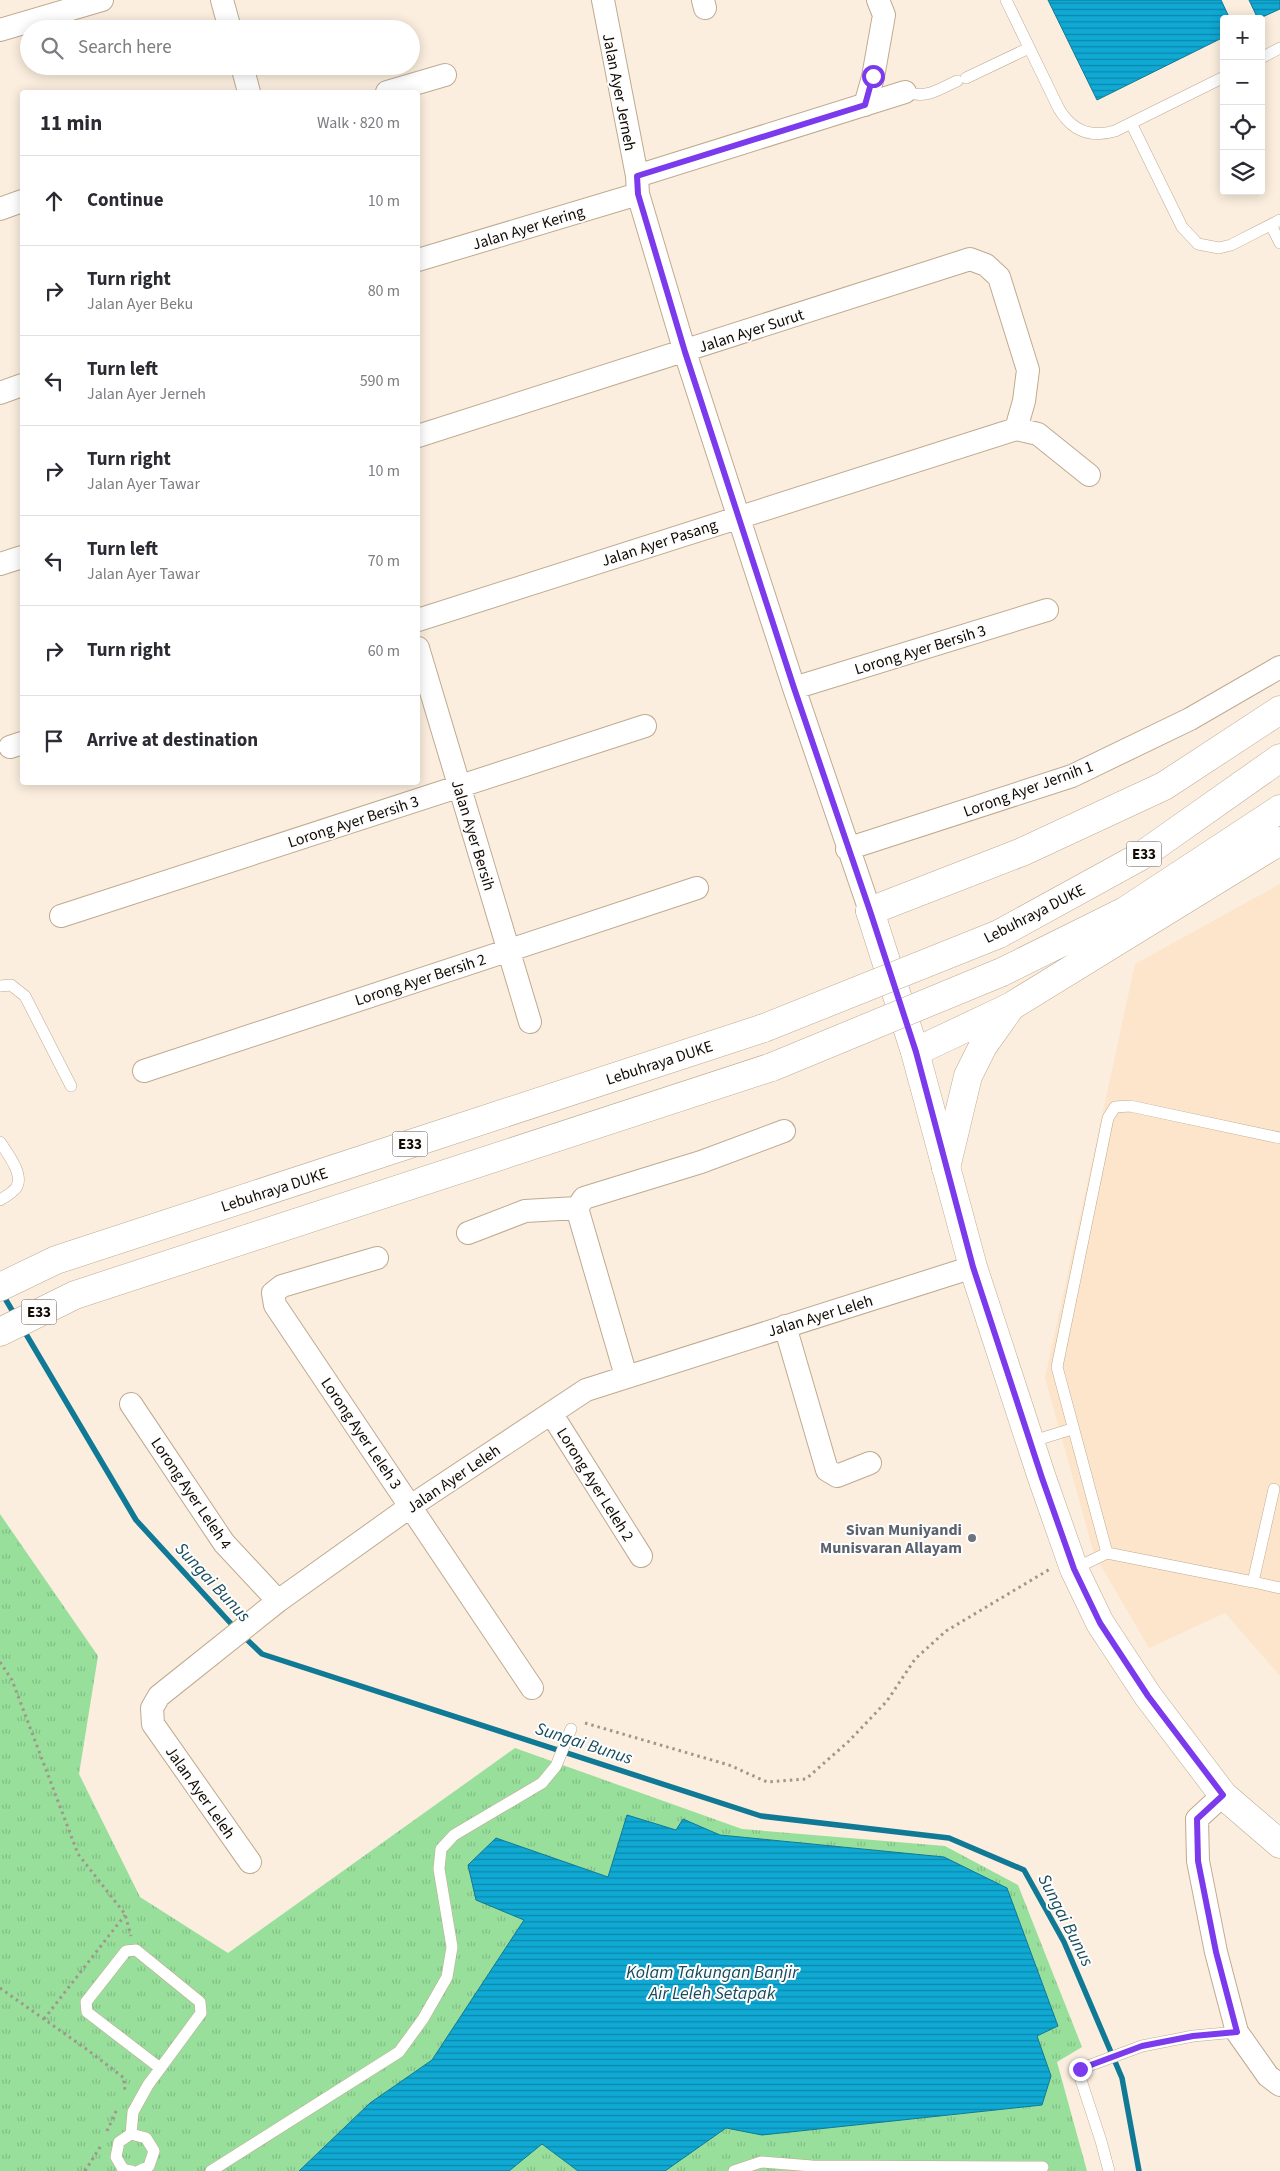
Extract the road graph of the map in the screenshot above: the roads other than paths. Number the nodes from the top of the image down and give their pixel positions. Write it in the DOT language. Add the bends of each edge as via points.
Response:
graph roads {
  1 [pos="102,0"];
  2 [pos="222,0"];
  3 [pos="603,0"];
  4 [pos="878,0"];
  5 [pos="1006,0"];
  6 [pos="34,20"];
  7 [pos="228,20"];
  8 [pos="20,24"];
  9 [pos="0,30"];
  10 [pos="1029,48"];
  11 [pos="1280,48"];
  12 [pos="1265,56"];
  13 [pos="244,75"];
  14 [pos="444,75"];
  15 [pos="1220,79"];
  16 [pos="248,90"];
  17 [pos="394,90"];
  18 [pos="905,92"];
  19 [pos="865,105"];
  20 [pos="1132,123"];
  21 [pos="637,185"];
  22 [pos="20,202"];
  23 [pos="0,209"];
  24 [pos="1276,222"];
  25 [pos="1280,243"];
  26 [pos="420,259"];
  27 [pos="685,352"];
  28 [pos="20,386"];
  29 [pos="0,392"];
  30 [pos="1016,429"];
  31 [pos="420,435"];
  32 [pos="1089,475"];
  33 [pos="739,517"];
  34 [pos="20,558"];
  35 [pos="0,564"];
  36 [pos="1047,610"];
  37 [pos="420,619"];
  38 [pos="420,655"];
  39 [pos="1280,667"];
  40 [pos="794,688"];
  41 [pos="1280,710"];
  42 [pos="645,726"];
  43 [pos="1280,758"];
  44 [pos="459,786"];
  45 [pos="1280,809"];
  46 [pos="1280,841"];
  47 [pos="847,849"];
  48 [pos="697,888"];
  49 [pos="870,911"];
  50 [pos="61,916"];
  51 [pos="508,950"];
  52 [pos="0,986"];
  53 [pos="1010,1007"];
  54 [pos="530,1022"];
  55 [pos="916,1052"];
  56 [pos="144,1071"];
  57 [pos="70,1086"];
  58 [pos="784,1131"];
  59 [pos="1280,1138"];
  60 [pos="0,1142"];
  61 [pos="946,1168"];
  62 [pos="0,1200"];
  63 [pos="577,1208"];
  64 [pos="468,1234"];
  65 [pos="377,1258"];
  66 [pos="973,1267"];
  67 [pos="0,1287"];
  68 [pos="785,1326"];
  69 [pos="2,1331"];
  70 [pos="626,1376"];
  71 [pos="132,1404"];
  72 [pos="551,1413"];
  73 [pos="1072,1429"];
  74 [pos="1030,1442"];
  75 [pos="870,1463"];
  76 [pos="1274,1489"];
  77 [pos="411,1506"];
  78 [pos="1107,1553"];
  79 [pos="641,1556"];
  80 [pos="1072,1564"];
  81 [pos="1253,1582"];
  82 [pos="1280,1588"];
  83 [pos="278,1601"];
  84 [pos="532,1688"];
  85 [pos="571,1729"];
  86 [pos="1223,1795"];
  87 [pos="1280,1844"];
  88 [pos="250,1862"];
  89 [pos="1237,2032"];
  90 [pos="160,2068"];
  91 [pos="1280,2085"];
  92 [pos="131,2134"];
  93 [pos="1043,2167"];
  94 [pos="148,2169"];
  95 [pos="125,2170"];
  96 [pos="210,2171"];
  97 [pos="734,2171"];
  98 [pos="1108,2171"];
  1 -- 6 [label="street"];
  2 -- 7 [label="street"];
  3 -- 21 [label="street, Jalan Ayer Jerneh"];
  4 -- 19 [label="street" via="884,15"];
  5 -- 10 [label="lane"];
  8 -- 9 [label="street"];
  10 -- 18 [label="lane" via="930,94 917,96"];
  10 -- 20 [label="lane" via="1065,120 1074,128 1103,135"];
  11 -- 12 [label="lane"];
  13 -- 16 [label="street"];
  14 -- 17 [label="street"];
  15 -- 20 [label="lane"];
  18 -- 19 [label="street, Jalan Ayer Kering"];
  19 -- 21 [label="street, Jalan Ayer Kering"];
  20 -- 24 [label="lane" via="1182,227 1198,244 1219,248 1231,245"];
  21 -- 26 [label="street, Jalan Ayer Kering"];
  21 -- 27 [label="street, Jalan Ayer Jerneh"];
  22 -- 23 [label="street"];
  24 -- 25 [label="lane"];
  27 -- 30 [label="street, Jalan Ayer Surut" via="970,259 986,265 998,277 1028,370"];
  27 -- 31 [label="street, Jalan Ayer Surut"];
  27 -- 33 [label="street, Jalan Ayer Jerneh"];
  28 -- 29 [label="street"];
  30 -- 32 [label="street" via="1038,434"];
  30 -- 33 [label="street, Jalan Ayer Pasang"];
  33 -- 37 [label="street, Jalan Ayer Pasang"];
  33 -- 40 [label="street, Jalan Ayer Jerneh"];
  34 -- 35 [label="street"];
  36 -- 40 [label="street, Lorong Ayer Bersih 3"];
  38 -- 44 [label="street, Jalan Ayer Bersih"];
  39 -- 47 [label="street, Lorong Ayer Jernih 1" via="1190,719 1072,776"];
  40 -- 47 [label="street, Jalan Ayer Jerneh"];
  41 -- 49 [label="main road" via="1164,786 1022,852"];
  42 -- 44 [label="street, Lorong Ayer Bersih 3"];
  43 -- 67 [label="main road, Lebuhraya DUKE / E33, bridge" via="1141,856 999,934 764,1028 56,1260"];
  44 -- 50 [label="street, Lorong Ayer Bersih 3"];
  44 -- 51 [label="street, Jalan Ayer Bersih"];
  45 -- 69 [label="main road, E33, bridge" via="1125,911 1002,972 772,1067 75,1295"];
  46 -- 53 [label="main road"];
  47 -- 49 [label="street, Jalan Ayer Jerneh"];
  48 -- 51 [label="street, Lorong Ayer Bersih 2"];
  49 -- 55 [label="main road, Jalan Ayer Jerneh"];
  51 -- 54 [label="street, Jalan Ayer Bersih"];
  51 -- 56 [label="street, Lorong Ayer Bersih 2"];
  52 -- 57 [label="lane" via="12,985 25,996"];
  53 -- 55 [label="main road"];
  53 -- 61 [label="main road" via="983,1046 968,1076"];
  55 -- 61 [label="main road, Jalan Ayer Jerneh"];
  58 -- 63 [label="street" via="701,1162 589,1196"];
  59 -- 73 [label="lane" via="1130,1106 1115,1108 1108,1118 1057,1367"];
  60 -- 62 [label="lane" via="17,1170 18,1181 16,1188"];
  61 -- 66 [label="main road, Jalan Ayer Jerneh"];
  63 -- 64 [label="street" via="525,1211"];
  63 -- 70 [label="street"];
  65 -- 77 [label="street, Lorong Ayer Leleh 3" via="282,1286 273,1293 275,1305"];
  66 -- 68 [label="street, Jalan Ayer Leleh"];
  66 -- 74 [label="main road, Jalan Ayer Jerneh"];
  68 -- 70 [label="street, Jalan Ayer Leleh"];
  68 -- 75 [label="street" via="827,1470 837,1476"];
  70 -- 72 [label="street, Jalan Ayer Leleh" via="586,1390"];
  71 -- 83 [label="street, Lorong Ayer Leleh 4" via="224,1543"];
  72 -- 77 [label="street, Jalan Ayer Leleh"];
  72 -- 79 [label="street, Lorong Ayer Leleh 2"];
  73 -- 74 [label="lane"];
  73 -- 78 [label="lane"];
  74 -- 80 [label="main road, Jalan Ayer Jerneh"];
  76 -- 81 [label="lane"];
  77 -- 83 [label="street, Jalan Ayer Leleh"];
  77 -- 84 [label="street, Lorong Ayer Leleh 3"];
  78 -- 80 [label="lane"];
  78 -- 81 [label="lane"];
  80 -- 86 [label="main road, Jalan Ayer Jerneh" via="1100,1623 1148,1696"];
  81 -- 82 [label="lane"];
  83 -- 88 [label="street, Jalan Ayer Leleh" via="159,1696 152,1708 153,1724"];
  85 -- 96 [label="lane" via="556,1766 542,1783 454,1835 441,1850 439,1869 452,1947 447,1977 399,2052"];
  86 -- 87 [label="main road, Jalan Ayer Jerneh"];
  86 -- 89 [label="street" via="1197,1819 1198,1861 1216,1952"];
  89 -- 91 [label="street" via="1268,2076"];
  89 -- 98 [label="lane" via="1142,2046 1080,2069"];
  90 -- 90 [label="lane" via="88,2012 86,2002 126,1951 136,1950 200,2002 201,2013"];
  90 -- 92 [label="lane" via="133,2112"];
  92 -- 94 [label="lane" via="146,2138 154,2151"];
  92 -- 95 [label="lane" via="119,2142 116,2156"];
  93 -- 97 [label="lane" via="812,2166 761,2162"];
}
